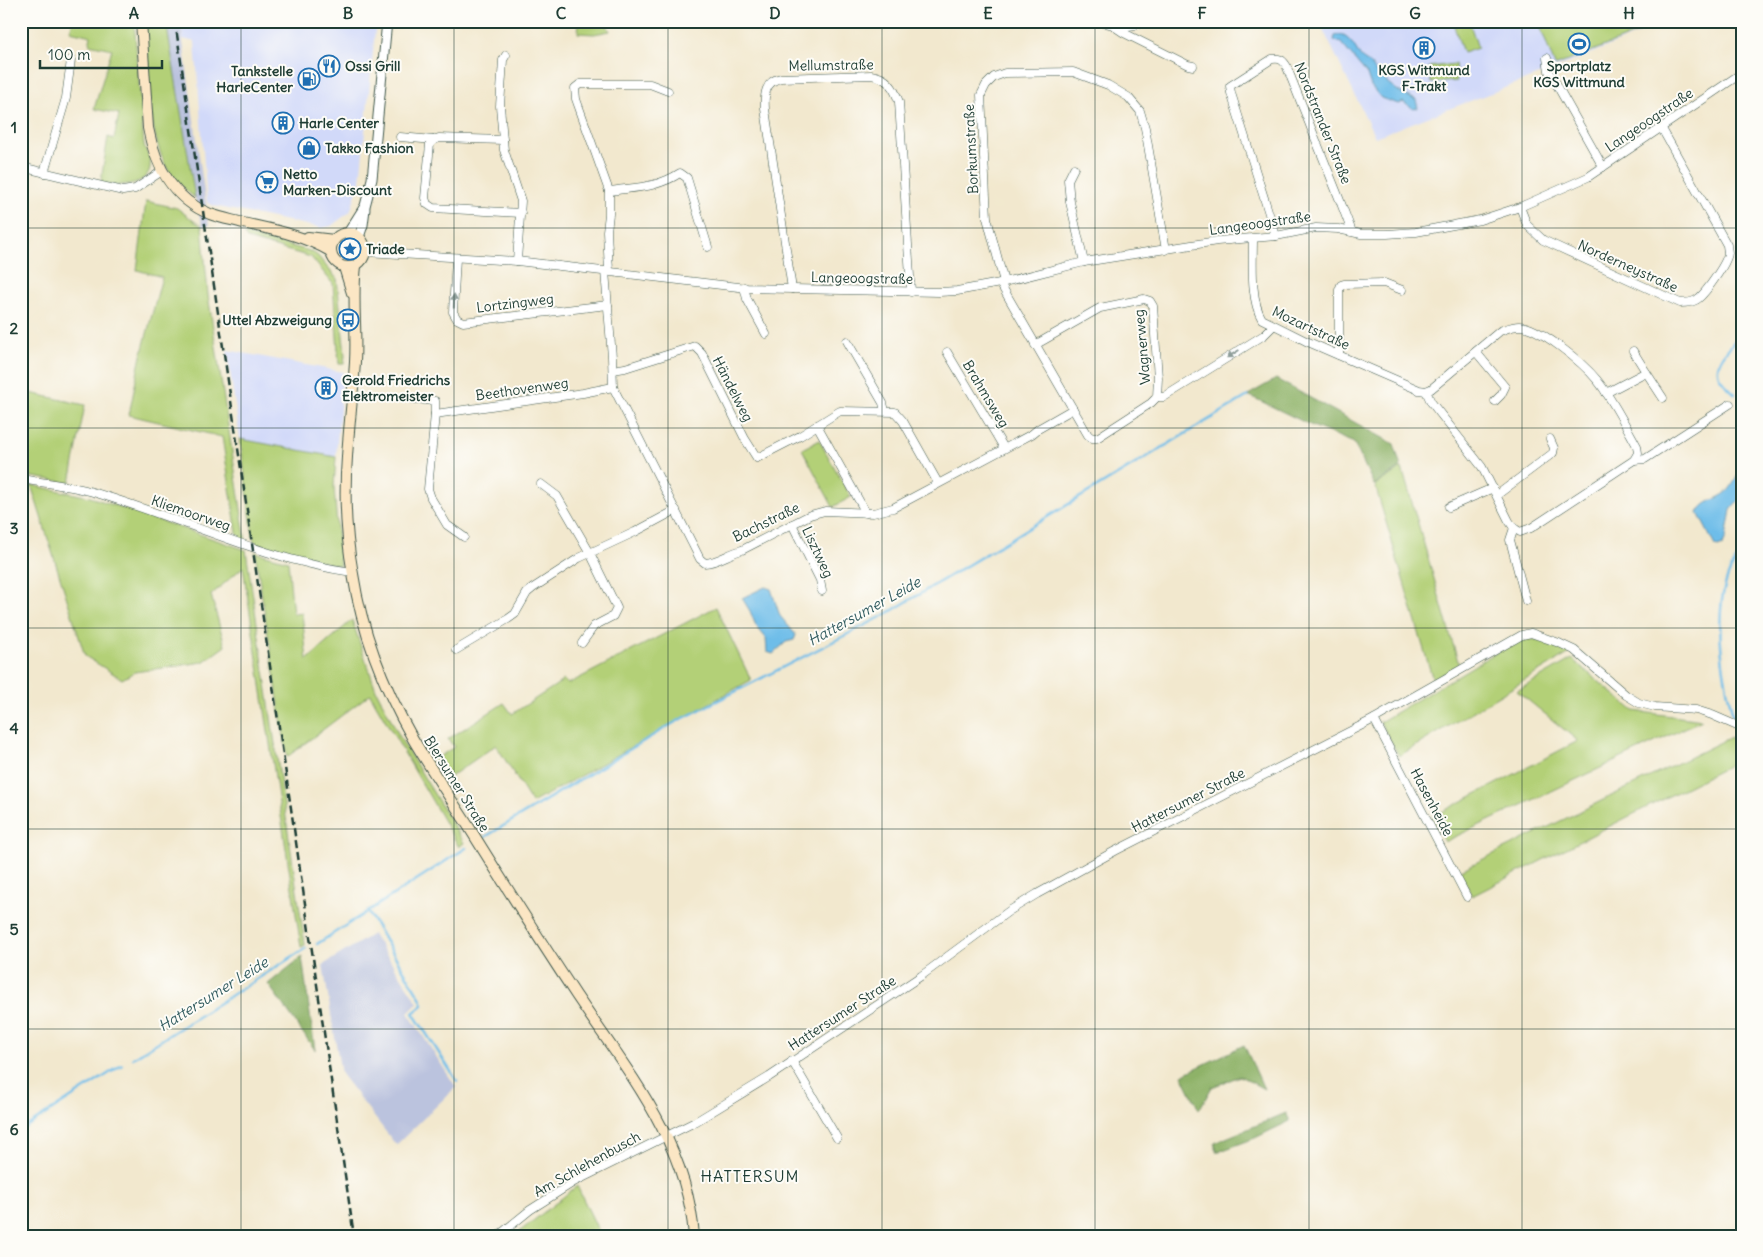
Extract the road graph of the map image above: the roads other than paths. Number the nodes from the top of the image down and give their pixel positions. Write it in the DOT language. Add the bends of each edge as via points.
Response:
graph roads {
  1 [pos="141,21"];
  2 [pos="387,21"];
  3 [pos="1099,21"];
  4 [pos="1147,21"];
  5 [pos="1116,26"];
  6 [pos="506,55"];
  7 [pos="1548,58"];
  8 [pos="71,60"];
  9 [pos="1193,66"];
  10 [pos="1742,73"];
  11 [pos="668,91"];
  12 [pos="1662,127"];
  13 [pos="400,137"];
  14 [pos="434,140"];
  15 [pos="502,140"];
  16 [pos="21,167"];
  17 [pos="1603,167"];
  18 [pos="1074,168"];
  19 [pos="162,171"];
  20 [pos="44,173"];
  21 [pos="609,191"];
  22 [pos="365,206"];
  23 [pos="1520,208"];
  24 [pos="521,213"];
  25 [pos="1352,232"];
  26 [pos="348,233"];
  27 [pos="1276,236"];
  28 [pos="302,237"];
  29 [pos="359,237"];
  30 [pos="1253,239"];
  31 [pos="334,240"];
  32 [pos="708,247"];
  33 [pos="1166,250"];
  34 [pos="330,251"];
  35 [pos="366,252"];
  36 [pos="456,258"];
  37 [pos="517,262"];
  38 [pos="1084,262"];
  39 [pos="356,266"];
  40 [pos="344,267"];
  41 [pos="607,271"];
  42 [pos="1002,282"];
  43 [pos="744,288"];
  44 [pos="792,289"];
  45 [pos="1402,290"];
  46 [pos="911,292"];
  47 [pos="354,299"];
  48 [pos="608,305"];
  49 [pos="1273,326"];
  50 [pos="766,334"];
  51 [pos="847,341"];
  52 [pos="1035,345"];
  53 [pos="1633,351"];
  54 [pos="947,352"];
  55 [pos="1476,352"];
  56 [pos="1339,355"];
  57 [pos="613,370"];
  58 [pos="1646,372"];
  59 [pos="613,387"];
  60 [pos="1426,391"];
  61 [pos="1606,393"];
  62 [pos="1157,397"];
  63 [pos="406,398"];
  64 [pos="1663,398"];
  65 [pos="1495,401"];
  66 [pos="1730,404"];
  67 [pos="1073,409"];
  68 [pos="885,411"];
  69 [pos="434,414"];
  70 [pos="817,425"];
  71 [pos="1550,439"];
  72 [pos="1004,448"];
  73 [pos="1634,460"];
  74 [pos="21,479"];
  75 [pos="541,484"];
  76 [pos="938,484"];
  77 [pos="1495,492"];
  78 [pos="1449,507"];
  79 [pos="676,510"];
  80 [pos="866,513"];
  81 [pos="792,524"];
  82 [pos="1514,528"];
  83 [pos="464,537"];
  84 [pos="590,553"];
  85 [pos="352,572"];
  86 [pos="822,591"];
  87 [pos="1526,601"];
  88 [pos="582,643"];
  89 [pos="456,650"];
  90 [pos="1374,719"];
  91 [pos="1742,728"];
  92 [pos="1467,897"];
  93 [pos="792,1060"];
  94 [pos="667,1136"];
  95 [pos="837,1138"];
  96 [pos="498,1236"];
  97 [pos="694,1236"];
  1 -- 19 [label="main road" via="148,128"];
  2 -- 22 [label="street" via="372,179"];
  3 -- 5 [label="street"];
  4 -- 5 [label="street" via="1129,27"];
  5 -- 9 [label="street" via="1124,33"];
  6 -- 15 [label="street" via="500,106"];
  7 -- 17 [label="street" via="1549,71"];
  8 -- 20 [label="street" via="66,98"];
  10 -- 12 [label="street, Langeoogstraße"];
  11 -- 21 [label="street" via="650,84 580,84 575,88"];
  12 -- 17 [label="street, Langeoogstraße"];
  12 -- 23 [label="street, Norderneystraße" via="1727,245 1728,253 1720,271 1697,300 1680,303 1543,240 1527,225"];
  13 -- 14 [label="street"];
  14 -- 15 [label="street"];
  14 -- 24 [label="street" via="430,144 425,198 430,206"];
  15 -- 24 [label="street" via="522,201"];
  16 -- 20 [label="street"];
  17 -- 23 [label="street, Langeoogstraße"];
  18 -- 38 [label="street" via="1068,180 1070,202"];
  19 -- 20 [label="street" via="134,189 123,191"];
  19 -- 28 [label="main road" via="195,206 210,214"];
  21 -- 32 [label="street" via="655,185 680,172 687,178"];
  21 -- 41 [label="street, Bachstraße"];
  22 -- 26 [label="street"];
  22 -- 29 [label="street"];
  23 -- 25 [label="street, Langeoogstraße" via="1480,220 1416,232 1370,235"];
  24 -- 37 [label="street"];
  25 -- 27 [label="street, Langeoogstraße" via="1316,228"];
  25 -- 27 [label="street, Nordstrander Straße" via="1286,65 1278,58 1259,66 1230,86"];
  26 -- 29 [label="main road"];
  26 -- 31 [label="main road"];
  27 -- 30 [label="street, Langeoogstraße"];
  28 -- 31 [label="main road"];
  28 -- 34 [label="main road"];
  29 -- 35 [label="main road"];
  30 -- 33 [label="street, Langeoogstraße"];
  30 -- 49 [label="street, Mozartstraße" via="1256,306 1262,319"];
  31 -- 34 [label="main road"];
  33 -- 38 [label="street, Langeoogstraße"];
  33 -- 42 [label="street, Borkumstraße" via="1145,128 1140,111 1128,97 1108,85 1073,72 1005,73 986,85 981,95 987,218"];
  34 -- 40 [label="main road" via="334,261"];
  35 -- 36 [label="street, Langeoogstraße"];
  35 -- 39 [label="main road"];
  36 -- 37 [label="street, Langeoogstraße"];
  48 -- 36 [label="street, Lortzingweg, one-way" via="463,322 454,312"];
  37 -- 41 [label="street, Langeoogstraße"];
  38 -- 42 [label="street, Langeoogstraße"];
  39 -- 40 [label="main road"];
  39 -- 47 [label="main road, Blersumer Straße"];
  40 -- 47 [label="main road, Blersumer Straße"];
  41 -- 43 [label="street, Langeoogstraße"];
  41 -- 48 [label="street, Bachstraße"];
  42 -- 46 [label="street, Langeoogstraße" via="957,291"];
  42 -- 52 [label="street"];
  43 -- 44 [label="street, Langeoogstraße"];
  43 -- 50 [label="street"];
  44 -- 46 [label="street, Langeoogstraße"];
  44 -- 46 [label="street, Mellumstraße" via="765,109 766,88 781,78 871,75 887,81 899,102"];
  45 -- 56 [label="street" via="1384,283 1341,286"];
  47 -- 85 [label="main road, Blersumer Straße" via="356,343 346,499"];
  48 -- 57 [label="street, Bachstraße"];
  49 -- 56 [label="street, Mozartstraße"];
  49 -- 62 [label="street, Wagnerweg, one-way" via="1186,384 1164,397"];
  51 -- 68 [label="street"];
  52 -- 62 [label="street, Wagnerweg" via="1100,308 1150,300 1153,306"];
  52 -- 67 [label="street"];
  53 -- 58 [label="street"];
  54 -- 72 [label="street, Brahmsweg"];
  55 -- 60 [label="street"];
  55 -- 61 [label="street" via="1500,331 1511,326 1528,328 1560,346 1598,380"];
  55 -- 65 [label="street" via="1505,386"];
  56 -- 60 [label="street, Mozartstraße"];
  57 -- 59 [label="street, Bachstraße"];
  57 -- 70 [label="street, Händelweg" via="695,346 702,353 756,458"];
  58 -- 61 [label="street"];
  58 -- 64 [label="street"];
  59 -- 69 [label="street, Beethovenweg"];
  59 -- 79 [label="street, Bachstraße"];
  60 -- 77 [label="street" via="1482,467"];
  61 -- 73 [label="street" via="1638,446"];
  62 -- 67 [label="street, Wagnerweg" via="1097,438 1088,435"];
  63 -- 69 [label="street" via="435,400"];
  66 -- 73 [label="street" via="1645,459"];
  67 -- 72 [label="street, Bachstraße"];
  68 -- 70 [label="street, Händelweg" via="840,411"];
  68 -- 76 [label="street" via="899,415"];
  69 -- 83 [label="street" via="428,489 447,525"];
  70 -- 80 [label="street"];
  71 -- 77 [label="street" via="1553,453"];
  72 -- 76 [label="street, Bachstraße"];
  73 -- 82 [label="street" via="1531,528 1520,532"];
  74 -- 85 [label="street, Kliemoorweg" via="88,491 252,547"];
  75 -- 84 [label="street" via="557,496"];
  76 -- 80 [label="street, Bachstraße" via="893,508"];
  77 -- 78 [label="street"];
  77 -- 82 [label="street"];
  79 -- 81 [label="street, Bachstraße" via="704,563 742,550"];
  79 -- 84 [label="street"];
  80 -- 81 [label="street, Bachstraße" via="825,511"];
  81 -- 86 [label="street, Lisztweg" via="820,580"];
  82 -- 87 [label="street" via="1510,540"];
  84 -- 88 [label="street" via="617,608 614,616 594,626"];
  84 -- 89 [label="street" via="533,588 515,614"];
  85 -- 94 [label="main road, Blersumer Straße" via="372,651 413,740 544,946 647,1099"];
  90 -- 91 [label="street, Hattersumer Straße" via="1522,635 1531,633 1574,650 1639,703 1696,710"];
  90 -- 92 [label="street, Hasenheide"];
  90 -- 93 [label="street, Hattersumer Straße" via="1037,894 921,976"];
  93 -- 94 [label="street, Hattersumer Straße" via="748,1090"];
  93 -- 95 [label="street"];
  94 -- 96 [label="street, Am Schlehenbusch" via="574,1182 530,1210"];
  94 -- 97 [label="main road, Blersumer Straße" via="686,1186"];
}
